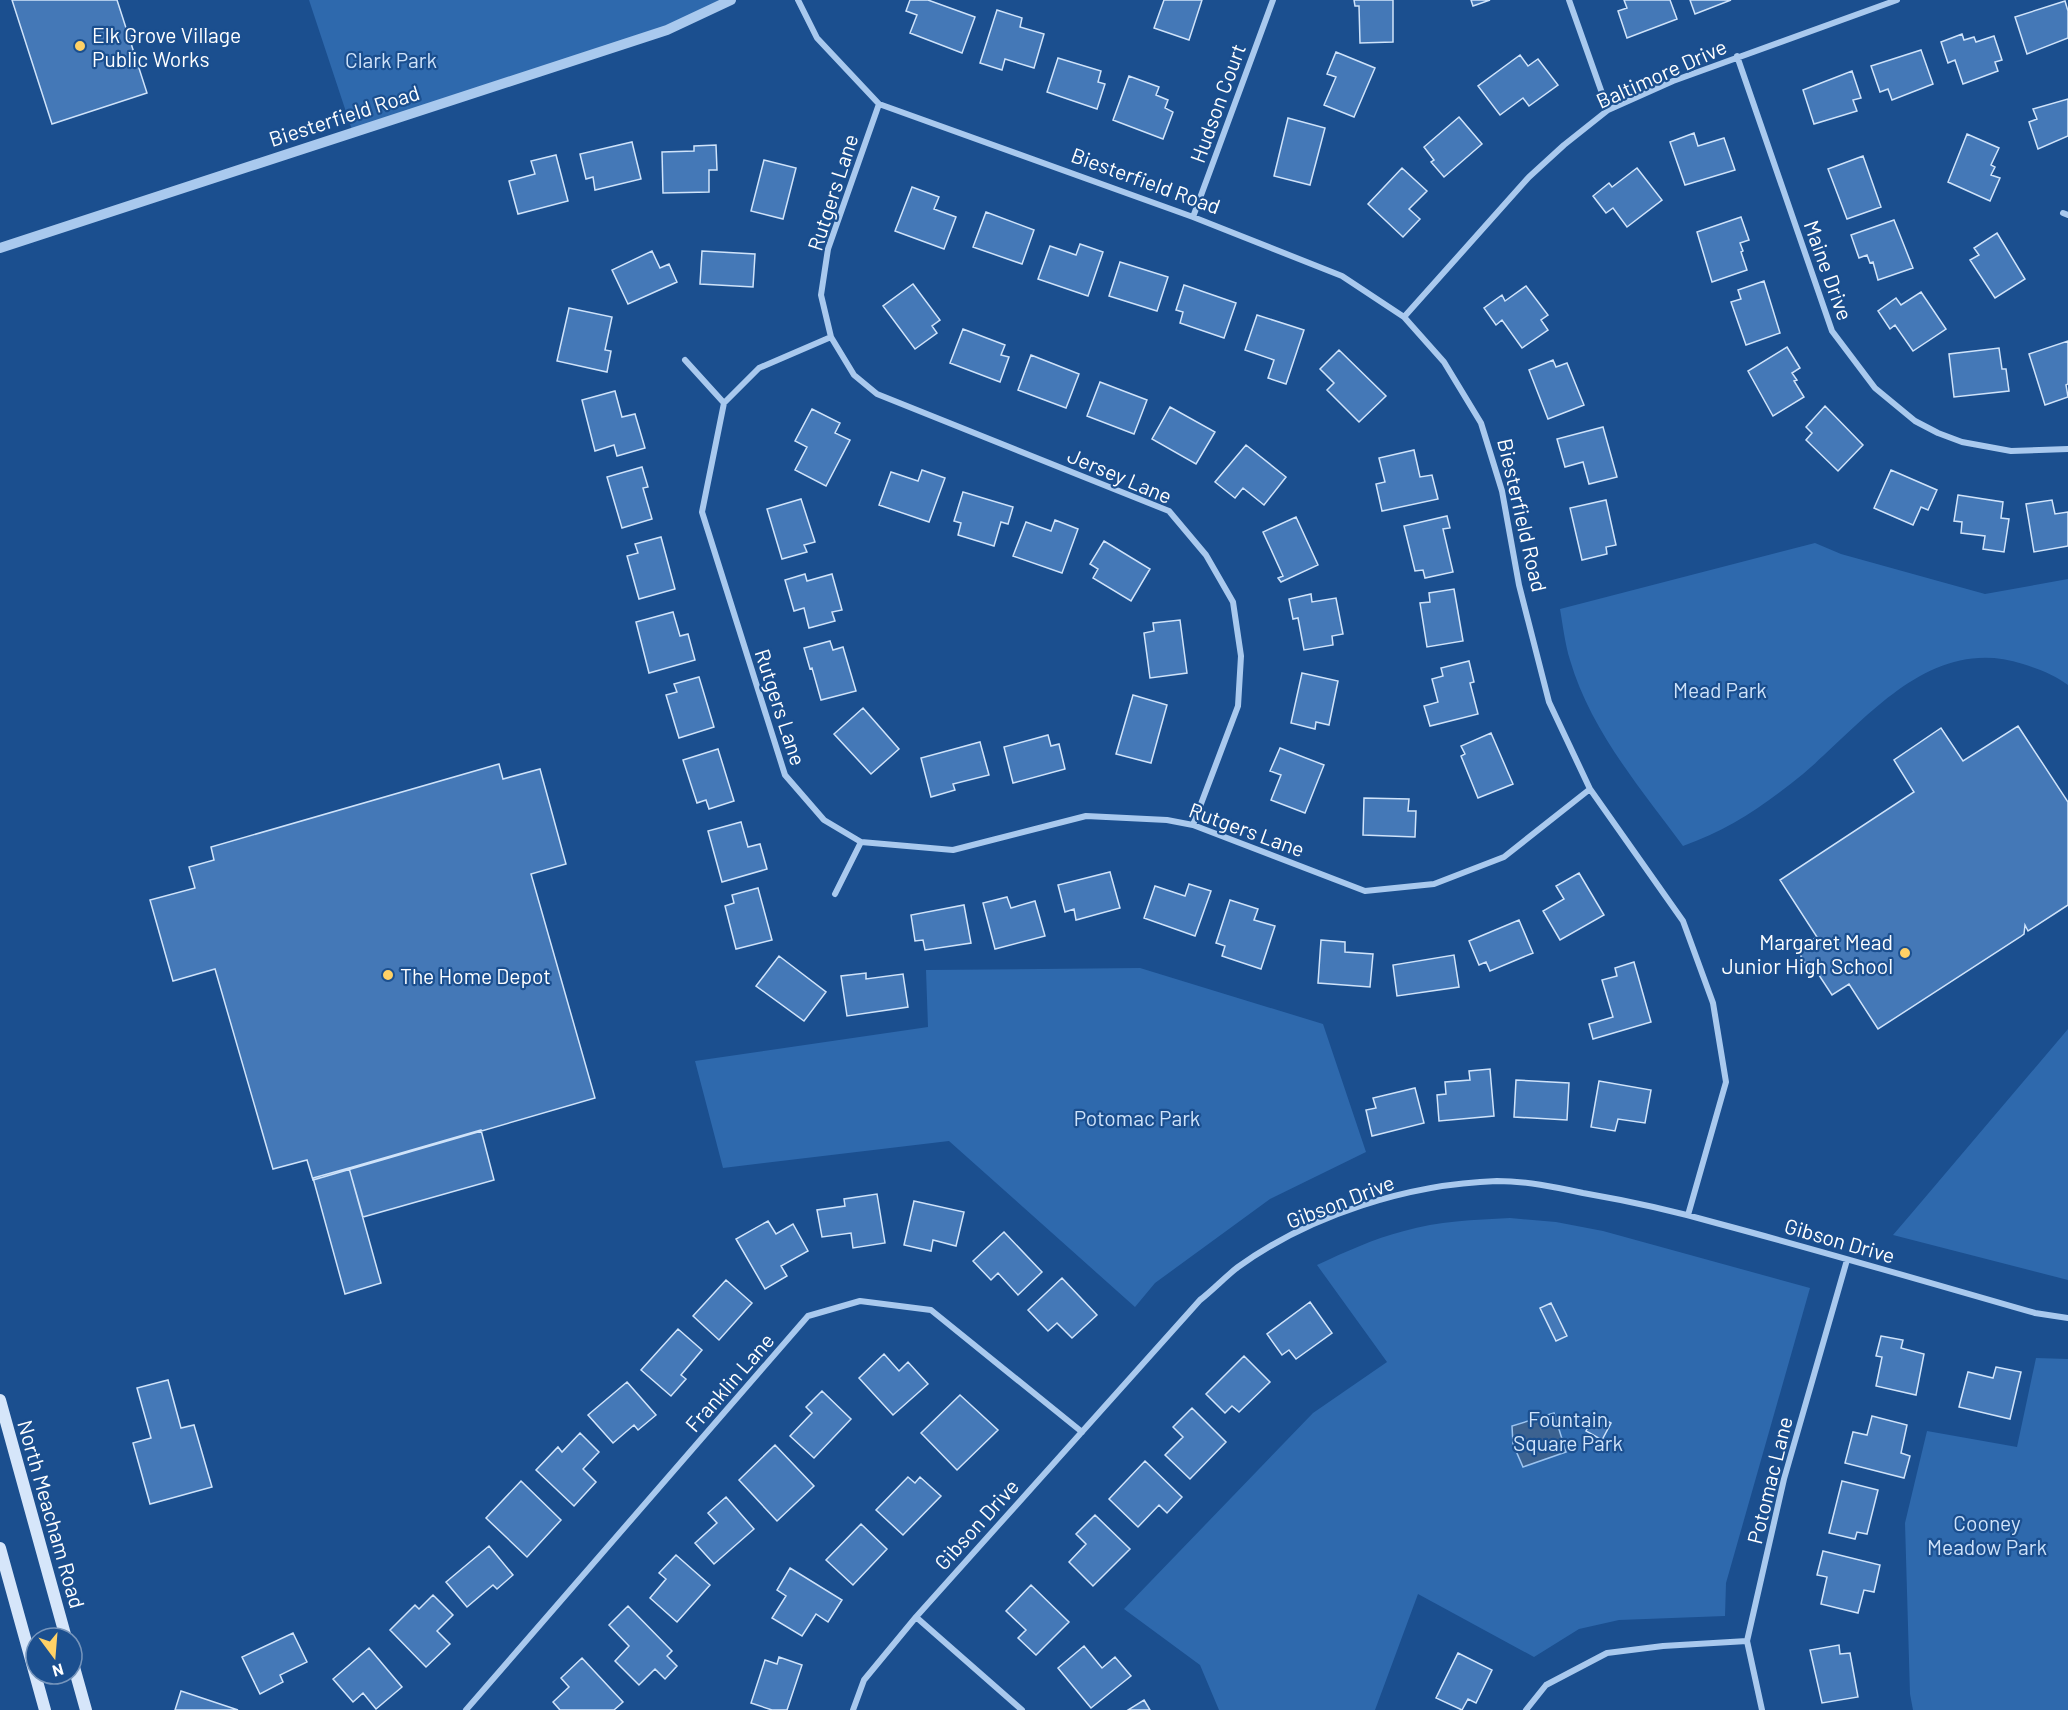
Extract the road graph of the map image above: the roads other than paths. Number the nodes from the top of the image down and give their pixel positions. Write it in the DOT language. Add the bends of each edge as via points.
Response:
graph roads {
  1 [pos="731,0"];
  2 [pos="798,0"];
  3 [pos="1273,0"];
  4 [pos="1569,0"];
  5 [pos="1898,0"];
  6 [pos="1737,56"];
  7 [pos="879,104"];
  8 [pos="1608,110"];
  9 [pos="1193,217"];
  10 [pos="0,248"];
  11 [pos="1404,317"];
  12 [pos="831,337"];
  13 [pos="685,360"];
  14 [pos="724,403"];
  15 [pos="2068,449"];
  16 [pos="1590,789"];
  17 [pos="1193,825"];
  18 [pos="861,842"];
  19 [pos="835,894"];
  20 [pos="1688,1215"];
  21 [pos="1846,1260"];
  22 [pos="2068,1318"];
  23 [pos="0,1400"];
  24 [pos="1082,1432"];
  25 [pos="0,1548"];
  26 [pos="916,1617"];
  27 [pos="63,1626"];
  28 [pos="1747,1641"];
  29 [pos="79,1686"];
  30 [pos="45,1710"];
  31 [pos="86,1710"];
  32 [pos="466,1710"];
  33 [pos="853,1710"];
  34 [pos="1022,1710"];
  35 [pos="1526,1710"];
  36 [pos="1762,1710"];
  1 -- 10 [label="street, Biesterfield Road" via="667,30"];
  2 -- 7 [label="street, Biesterfield Road" via="817,38"];
  3 -- 9 [label="street, Hudson Court"];
  4 -- 8 [label="street"];
  5 -- 6 [label="street, Baltimore Drive"];
  6 -- 8 [label="street, Baltimore Drive"];
  6 -- 15 [label="street, Maine Drive" via="1832,331 1875,388 1915,421 1962,442 2011,451"];
  7 -- 9 [label="street, Biesterfield Road"];
  7 -- 12 [label="street, Rutgers Lane" via="828,249 821,295"];
  8 -- 11 [label="street, Baltimore Drive" via="1529,177"];
  9 -- 11 [label="street, Biesterfield Road" via="1342,276"];
  11 -- 16 [label="street, Biesterfield Road" via="1444,362 1481,423 1502,491 1519,585 1549,702"];
  12 -- 14 [label="street" via="759,368"];
  12 -- 17 [label="street, Jersey Lane" via="854,375 877,393 1169,511 1206,555 1233,602 1241,656 1238,706"];
  13 -- 14 [label="street"];
  14 -- 18 [label="street, Rutgers Lane" via="702,512 716,558 785,775 824,820"];
  16 -- 17 [label="street, Rutgers Lane" via="1504,857 1434,884 1365,891"];
  16 -- 20 [label="street, Biesterfield Road" via="1683,921 1713,1004 1726,1082"];
  17 -- 18 [label="street, Rutgers Lane" via="1086,816 953,850"];
  18 -- 19 [label="street"];
  20 -- 21 [label="street, Gibson Drive"];
  20 -- 24 [label="street, Gibson Drive" via="1509,1181 1437,1186 1382,1198 1286,1238 1238,1268 1200,1300"];
  21 -- 22 [label="street, Gibson Drive" via="2035,1313"];
  21 -- 28 [label="street, Potomac Lane" via="1784,1479"];
  23 -- 27 [label="main road, North Meacham Road"];
  24 -- 26 [label="street, Gibson Drive"];
  24 -- 32 [label="street, Franklin Lane" via="931,1310 860,1301 808,1316"];
  25 -- 30 [label="main road"];
  26 -- 33 [label="street, Gibson Drive" via="864,1680"];
  26 -- 34 [label="street"];
  28 -- 35 [label="street" via="1607,1653 1546,1685"];
  28 -- 36 [label="street, Potomac Lane"];
  29 -- 31 [label="main road"];
}
